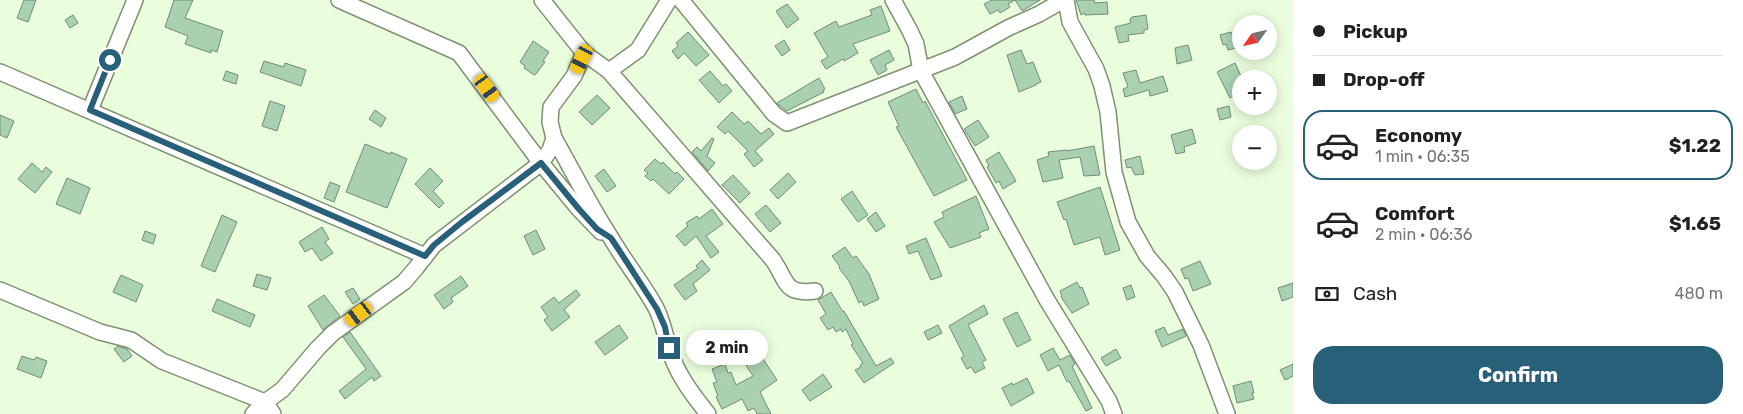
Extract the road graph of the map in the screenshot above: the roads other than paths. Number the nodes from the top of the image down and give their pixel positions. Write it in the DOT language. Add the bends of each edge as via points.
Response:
graph roads {
  1 [pos="135,0"];
  2 [pos="339,0"];
  3 [pos="542,0"];
  4 [pos="893,0"];
  5 [pos="1059,0"];
  6 [pos="1066,0"];
  7 [pos="667,3"];
  8 [pos="684,4"];
  9 [pos="1039,14"];
  10 [pos="1070,22"];
  11 [pos="584,53"];
  12 [pos="921,71"];
  13 [pos="0,72"];
  14 [pos="609,72"];
  15 [pos="90,110"];
  16 [pos="554,138"];
  17 [pos="541,163"];
  18 [pos="611,238"];
  19 [pos="425,256"];
  20 [pos="0,290"];
  21 [pos="815,291"];
  22 [pos="269,408"];
  23 [pos="253,414"];
  24 [pos="708,414"];
  25 [pos="1114,414"];
  26 [pos="1227,414"];
  1 -- 15 [label="street"];
  2 -- 17 [label="street" via="459,52"];
  3 -- 11 [label="street"];
  4 -- 12 [label="street" via="916,44"];
  5 -- 9 [label="street"];
  6 -- 10 [label="street"];
  7 -- 8 [label="street"];
  7 -- 14 [label="street" via="638,50"];
  8 -- 12 [label="street" via="774,114 787,123"];
  9 -- 10 [label="street"];
  9 -- 12 [label="street"];
  10 -- 26 [label="street" via="1102,86 1114,172 1128,222 1147,256 1175,292 1202,345"];
  11 -- 14 [label="street"];
  11 -- 16 [label="street" via="574,76 551,106"];
  12 -- 25 [label="street"];
  13 -- 15 [label="street"];
  14 -- 21 [label="street" via="773,260 790,288 796,292"];
  15 -- 19 [label="street"];
  16 -- 17 [label="street"];
  16 -- 18 [label="street"];
  17 -- 18 [label="street" via="597,229"];
  17 -- 19 [label="street" via="441,239"];
  18 -- 24 [label="street" via="657,309 677,370"];
  19 -- 22 [label="street" via="404,282 333,333"];
  20 -- 22 [label="street" via="100,332 131,340 162,361"];
  22 -- 23 [label="street"];
}
